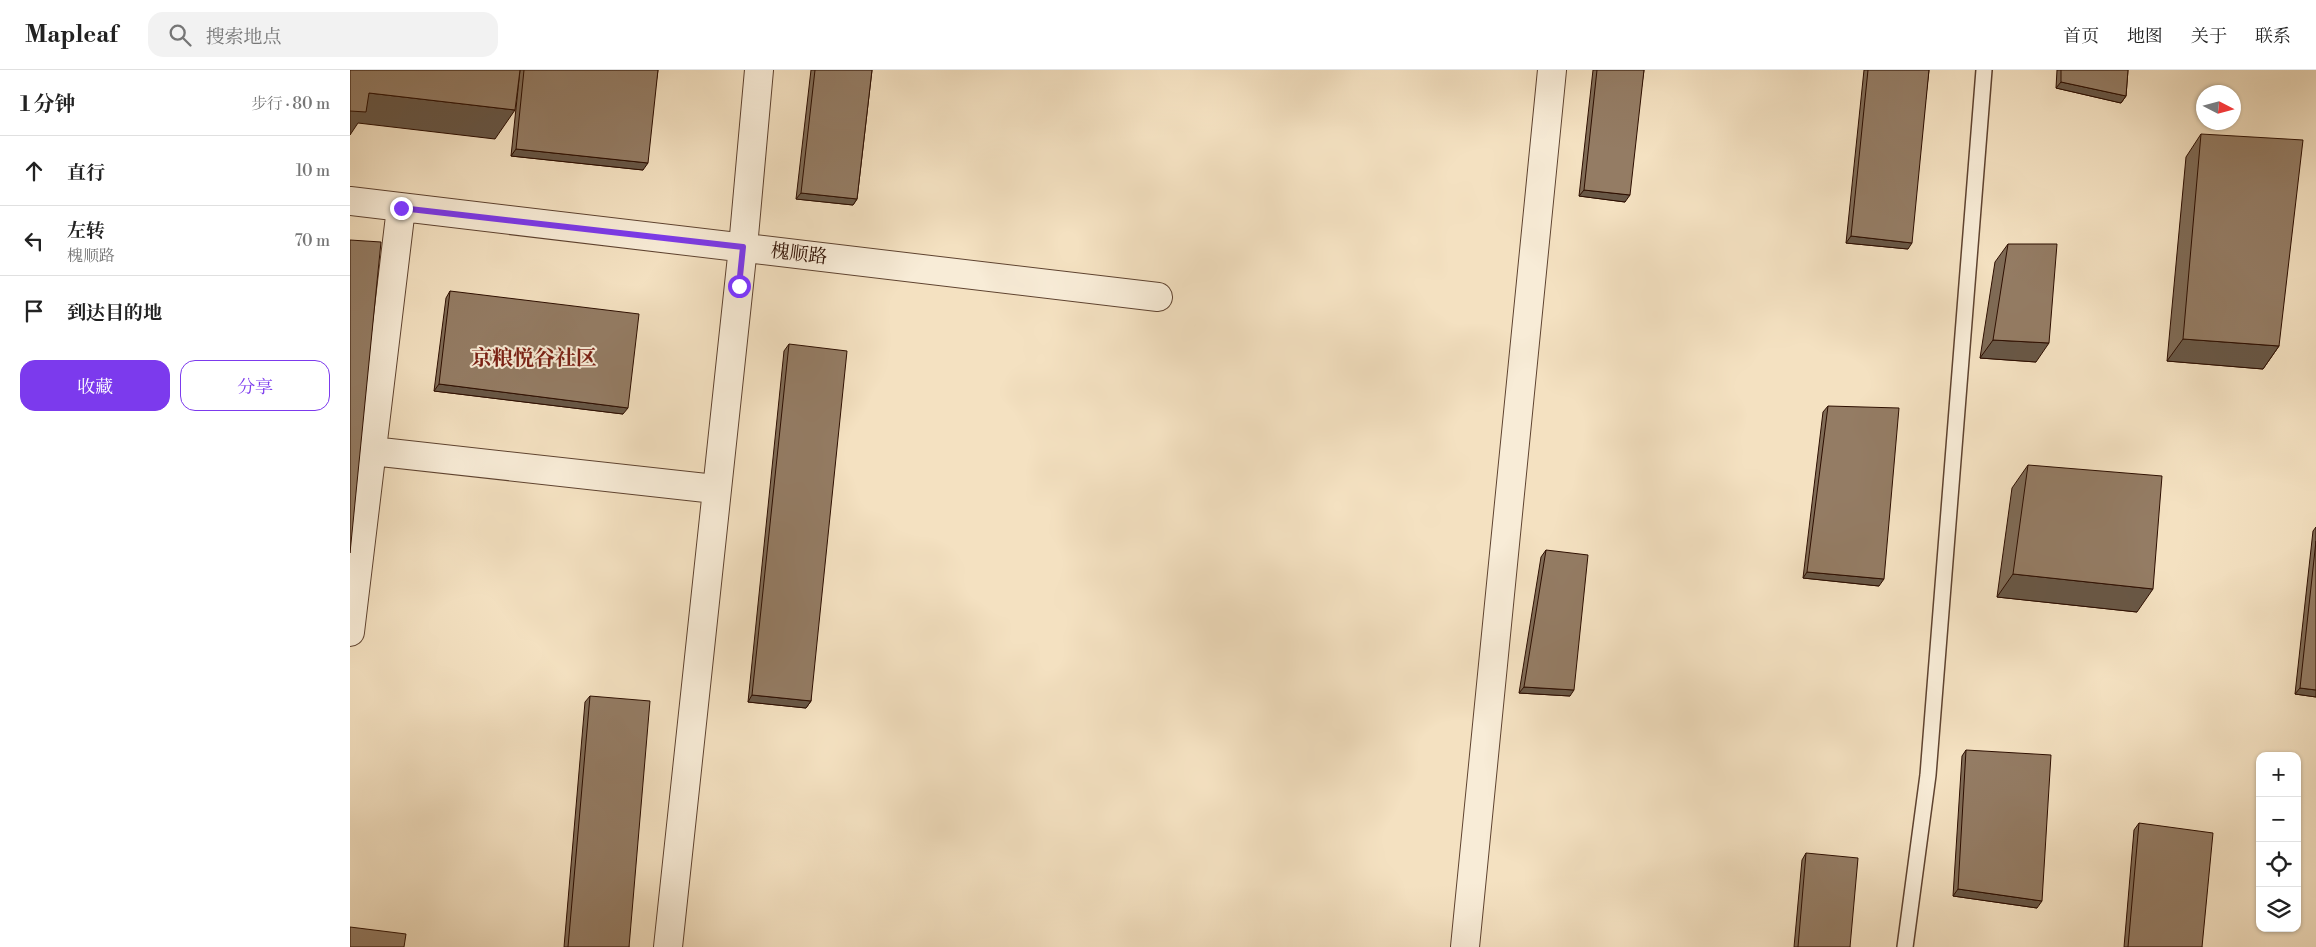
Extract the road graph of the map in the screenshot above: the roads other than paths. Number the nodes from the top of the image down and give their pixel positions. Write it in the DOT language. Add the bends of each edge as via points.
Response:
graph roads {
  1 [pos="759,70"];
  2 [pos="1552,70"];
  3 [pos="1984,70"];
  4 [pos="350,201"];
  5 [pos="401,208"];
  6 [pos="743,247"];
  7 [pos="1158,297"];
  8 [pos="372,451"];
  9 [pos="715,489"];
  10 [pos="350,632"];
  11 [pos="668,947"];
  12 [pos="1465,947"];
  13 [pos="1906,947"];
  1 -- 6 [label="street"];
  2 -- 12 [label="street"];
  3 -- 13 [label="lane" via="1928,775"];
  4 -- 5 [label="street, 槐顺路"];
  5 -- 6 [label="street, 槐顺路"];
  5 -- 8 [label="street"];
  6 -- 7 [label="street, 槐顺路"];
  6 -- 9 [label="street"];
  8 -- 9 [label="street"];
  8 -- 10 [label="street"];
  9 -- 11 [label="street"];
}
